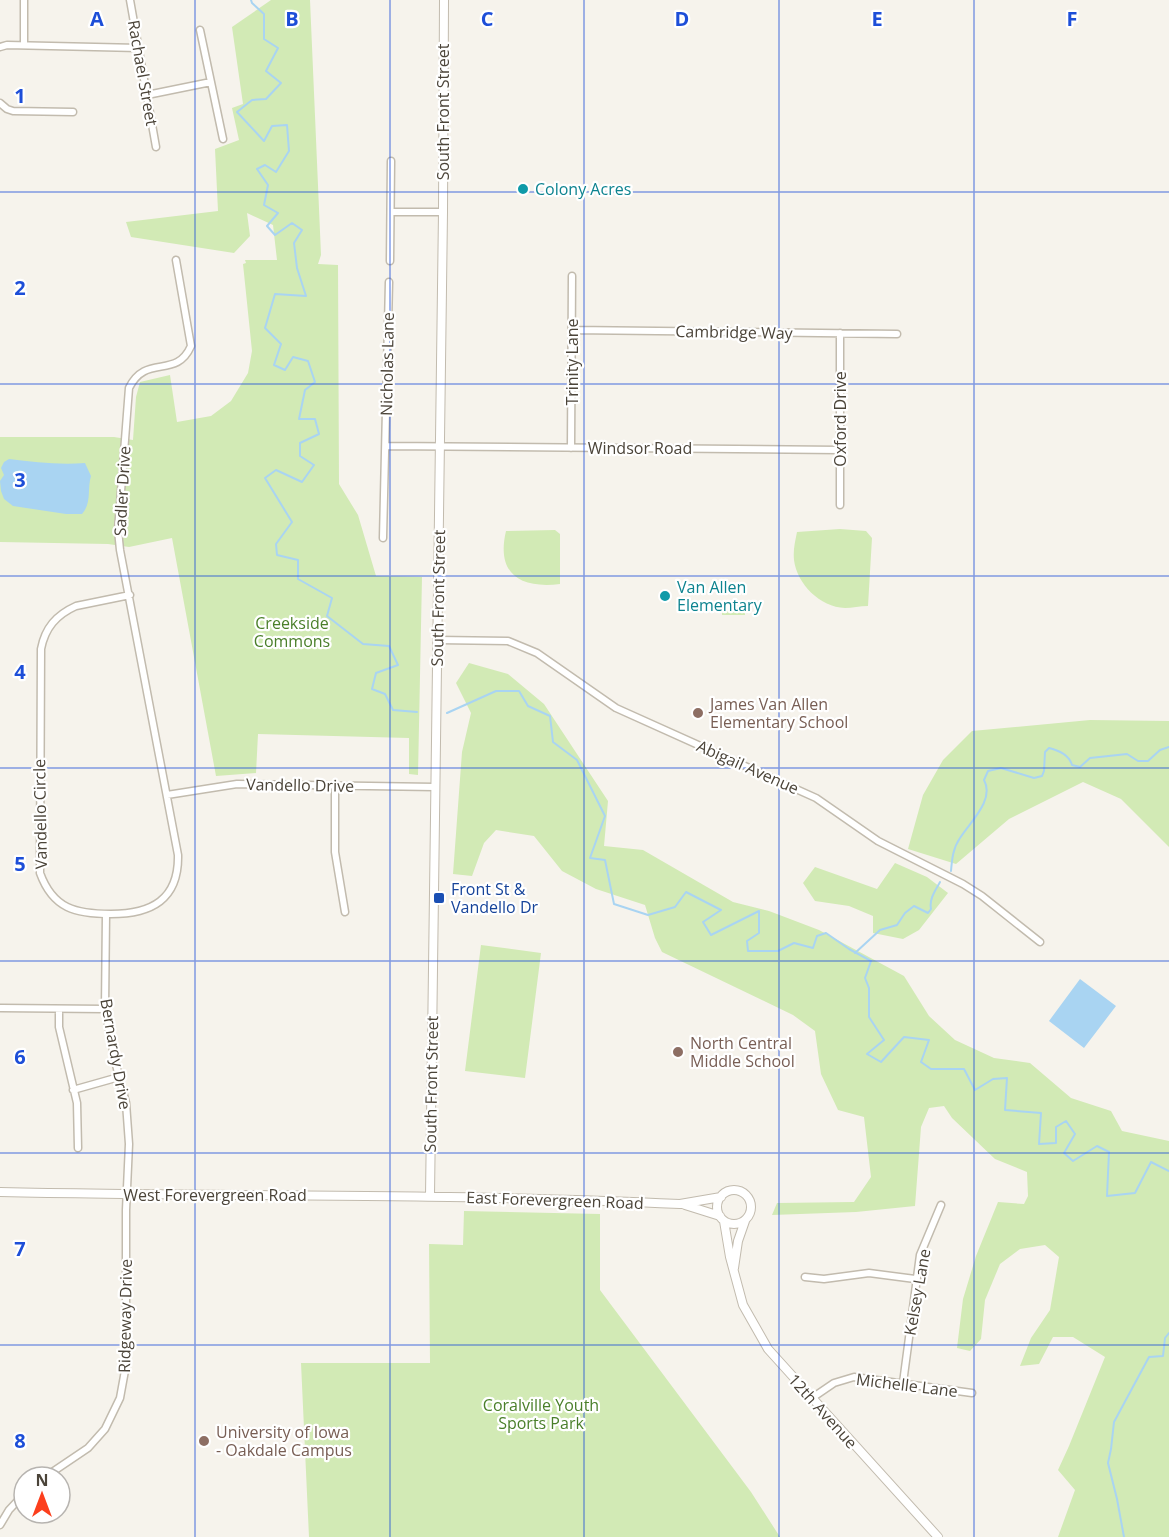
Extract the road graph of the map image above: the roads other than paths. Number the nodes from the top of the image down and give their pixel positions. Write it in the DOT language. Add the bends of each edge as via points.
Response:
graph roads {
  1 [pos="24,0"];
  2 [pos="130,0"];
  3 [pos="444,0"];
  4 [pos="200,30"];
  5 [pos="24,45"];
  6 [pos="0,47"];
  7 [pos="139,48"];
  8 [pos="211,82"];
  9 [pos="147,95"];
  10 [pos="0,103"];
  11 [pos="73,112"];
  12 [pos="223,139"];
  13 [pos="156,147"];
  14 [pos="391,161"];
  15 [pos="391,212"];
  16 [pos="443,212"];
  17 [pos="177,260"];
  18 [pos="390,261"];
  19 [pos="572,276"];
  20 [pos="389,282"];
  21 [pos="572,330"];
  22 [pos="840,333"];
  23 [pos="897,334"];
  24 [pos="386,446"];
  25 [pos="440,447"];
  26 [pos="572,448"];
  27 [pos="840,450"];
  28 [pos="840,505"];
  29 [pos="383,538"];
  30 [pos="130,596"];
  31 [pos="438,640"];
  32 [pos="335,785"];
  33 [pos="435,787"];
  34 [pos="167,795"];
  35 [pos="345,912"];
  36 [pos="106,914"];
  37 [pos="1040,942"];
  38 [pos="1,1008"];
  39 [pos="59,1009"];
  40 [pos="105,1009"];
  41 [pos="119,1077"];
  42 [pos="74,1090"];
  43 [pos="78,1148"];
  44 [pos="0,1192"];
  45 [pos="127,1195"];
  46 [pos="430,1196"];
  47 [pos="721,1197"];
  48 [pos="680,1204"];
  49 [pos="941,1205"];
  50 [pos="722,1219"];
  51 [pos="745,1221"];
  52 [pos="734,1269"];
  53 [pos="805,1277"];
  54 [pos="915,1279"];
  55 [pos="903,1383"];
  56 [pos="972,1393"];
  57 [pos="812,1398"];
  58 [pos="62,1465"];
  59 [pos="12,1507"];
  60 [pos="0,1525"];
  61 [pos="938,1537"];
  1 -- 5 [label="street"];
  2 -- 7 [label="street, Rachael Street"];
  3 -- 16 [label="street, South Front Street"];
  4 -- 8 [label="street"];
  5 -- 6 [label="street"];
  5 -- 7 [label="street"];
  7 -- 9 [label="street, Rachael Street"];
  8 -- 9 [label="street"];
  8 -- 12 [label="street"];
  9 -- 13 [label="street, Rachael Street"];
  10 -- 11 [label="street" via="13,111"];
  14 -- 15 [label="street"];
  15 -- 16 [label="street"];
  15 -- 18 [label="street"];
  16 -- 25 [label="street, South Front Street"];
  17 -- 30 [label="street, Sadler Drive" via="191,346 188,355 176,364 146,369 129,388 118,531"];
  19 -- 21 [label="street, Trinity Lane"];
  20 -- 24 [label="street, Nicholas Lane"];
  21 -- 22 [label="street, Cambridge Way"];
  21 -- 26 [label="street, Trinity Lane"];
  22 -- 23 [label="street, Cambridge Way"];
  22 -- 27 [label="street, Oxford Drive"];
  24 -- 25 [label="street"];
  24 -- 29 [label="street, Nicholas Lane"];
  25 -- 26 [label="street, Windsor Road"];
  25 -- 31 [label="street, South Front Street"];
  26 -- 27 [label="street, Windsor Road"];
  27 -- 28 [label="street, Oxford Drive"];
  30 -- 34 [label="street, Sadler Drive"];
  30 -- 36 [label="street, Vandello Circle" via="67,610 46,631 41,649 40,873 48,891 63,905 81,912"];
  31 -- 33 [label="street, South Front Street"];
  31 -- 37 [label="street, Abigail Avenue" via="508,641 530,649 616,708 816,798 878,841 982,896"];
  32 -- 33 [label="street, Vandello Drive"];
  32 -- 34 [label="street, Vandello Drive" via="237,784"];
  32 -- 35 [label="street" via="335,852"];
  33 -- 46 [label="street, South Front Street"];
  34 -- 36 [label="street, Vandello Circle" via="178,855 173,884 162,900 147,909 131,914"];
  36 -- 40 [label="street, Bernardy Drive"];
  38 -- 39 [label="street"];
  39 -- 40 [label="street"];
  39 -- 42 [label="street" via="59,1027"];
  40 -- 41 [label="street, Bernardy Drive"];
  41 -- 42 [label="street"];
  41 -- 45 [label="street, Bernardy Drive" via="126,1103 129,1144"];
  42 -- 43 [label="street"];
  44 -- 45 [label="street, West Forevergreen Road"];
  45 -- 46 [label="street, West Forevergreen Road"];
  45 -- 58 [label="street, Ridgeway Drive" via="126,1365 120,1398 105,1429 92,1444"];
  46 -- 48 [label="street, East Forevergreen Road"];
  47 -- 48 [label="street, East Forevergreen Road"];
  47 -- 50 [label="street" via="717,1206"];
  47 -- 51 [label="street" via="735,1190 745,1194 752,1205"];
  48 -- 50 [label="street, East Forevergreen Road"];
  49 -- 54 [label="street, Kelsey Lane" via="920,1255"];
  50 -- 51 [label="street" via="735,1224"];
  50 -- 52 [label="street, 12th Avenue"];
  51 -- 52 [label="street, 12th Avenue"];
  52 -- 57 [label="street, 12th Avenue" via="743,1305 758,1334"];
  53 -- 54 [label="street" via="824,1279 869,1273"];
  54 -- 55 [label="street, Kelsey Lane"];
  55 -- 56 [label="street, Michelle Lane"];
  55 -- 57 [label="street, Michelle Lane" via="854,1377 824,1388"];
  57 -- 61 [label="street, 12th Avenue"];
  59 -- 60 [label="street"];
}
